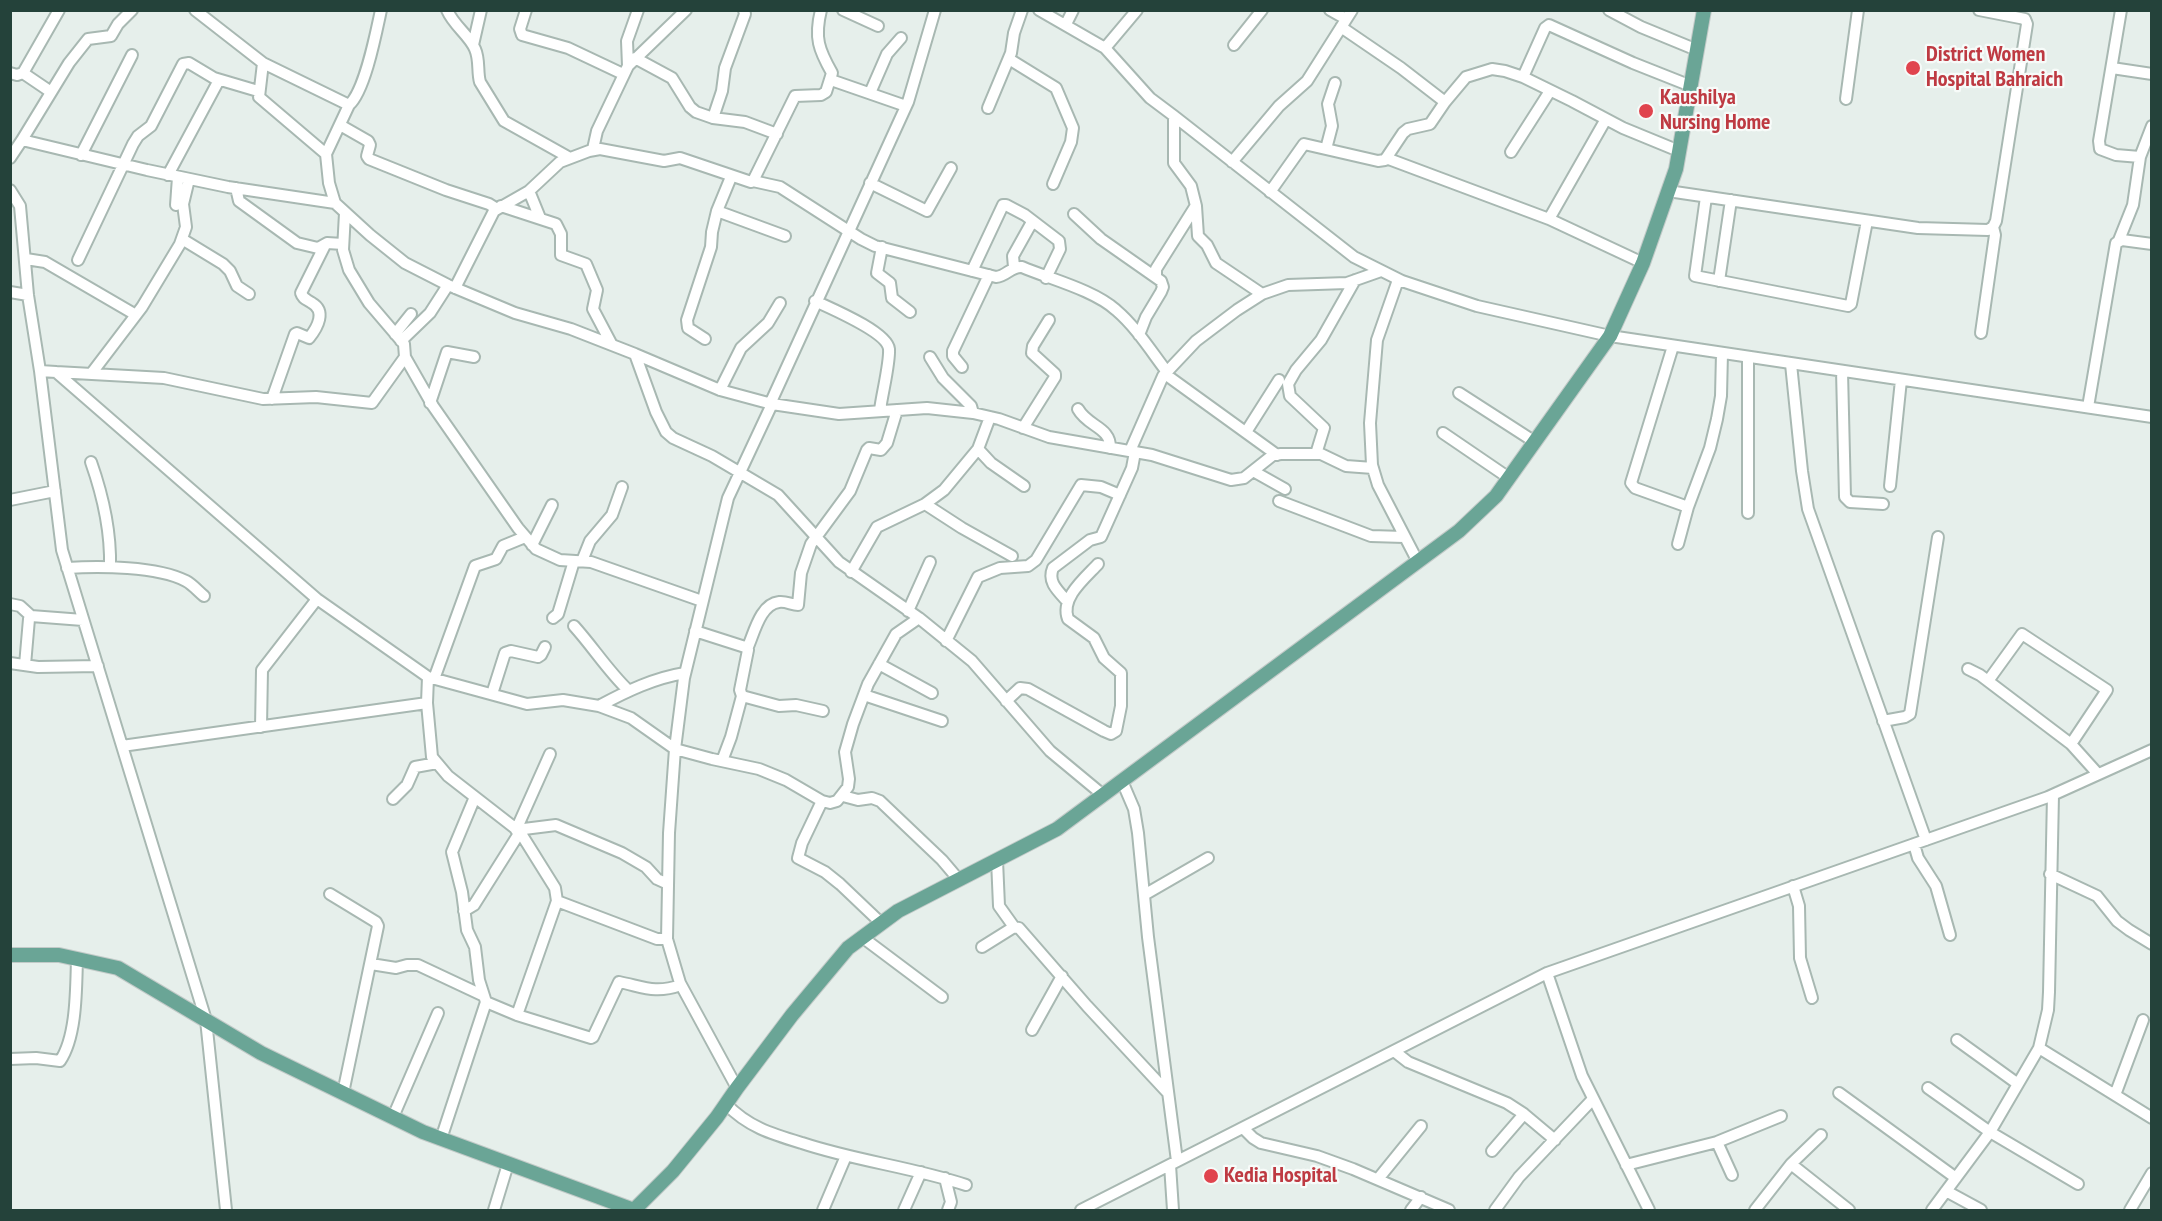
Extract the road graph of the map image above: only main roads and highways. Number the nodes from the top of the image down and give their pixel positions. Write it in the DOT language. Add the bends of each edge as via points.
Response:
graph roads {
  1 [pos="1704,10"];
  2 [pos="10,955"];
  3 [pos="634,1210"];
  1 -- 3 [label="main road" via="1676,169 1643,263 1610,336 1496,496 1460,531 1058,829 898,911 848,948 673,1171"];
  2 -- 3 [label="main road" via="59,955 118,968 261,1053 393,1117 441,1139"];
}
